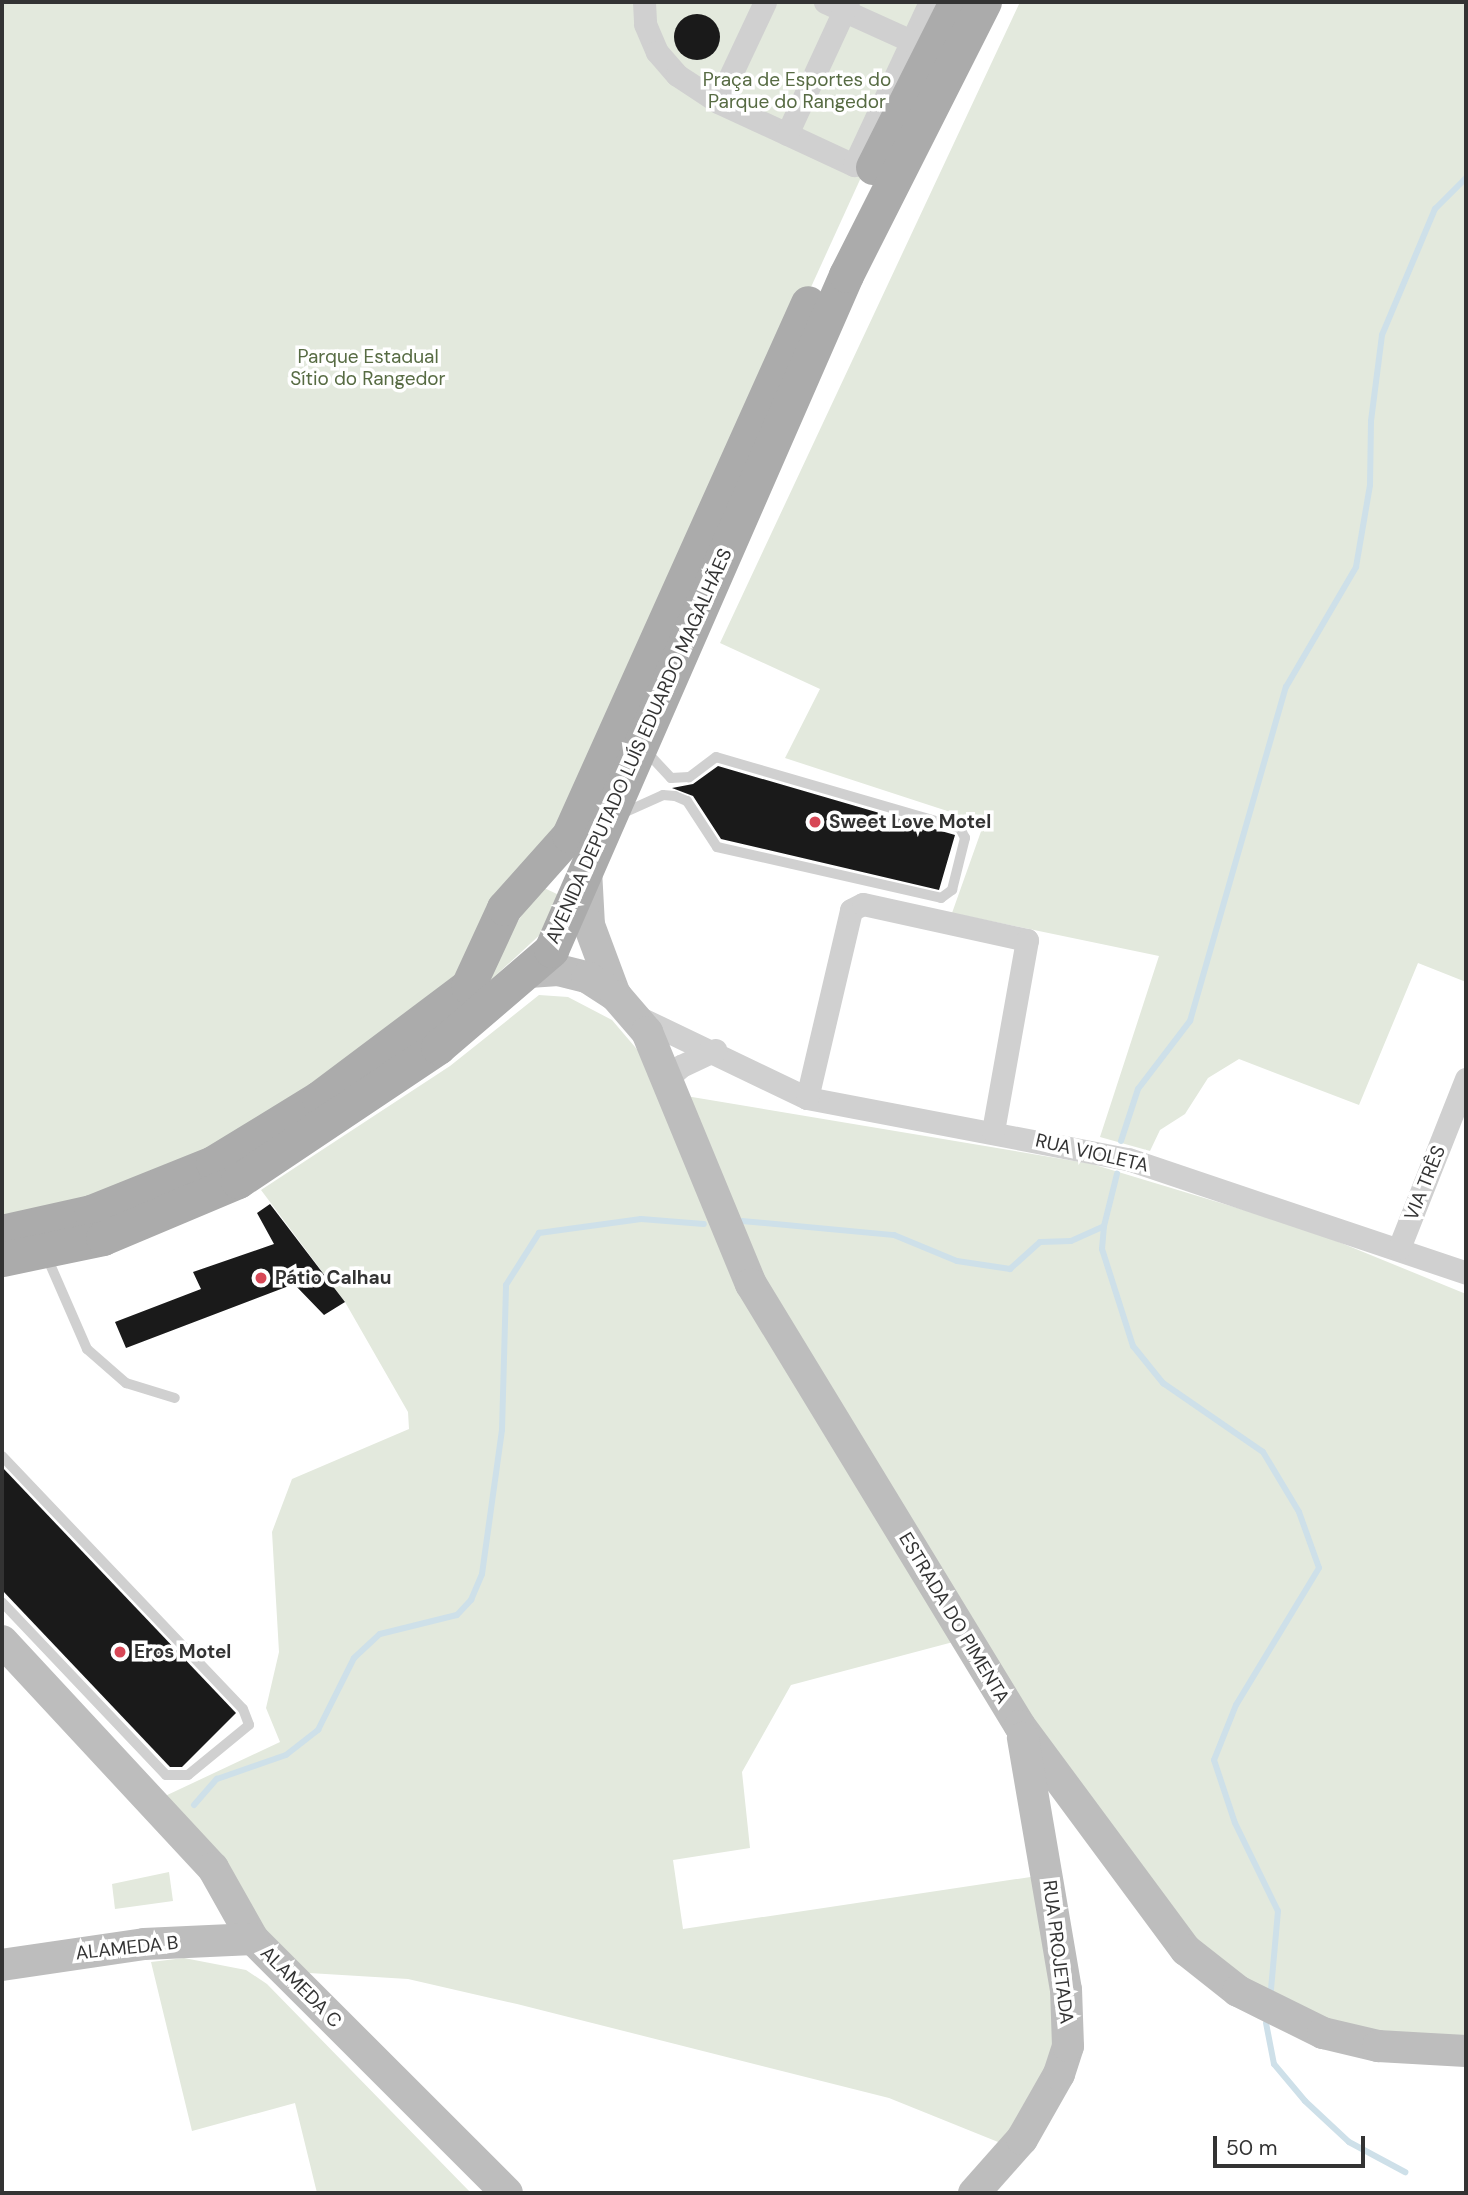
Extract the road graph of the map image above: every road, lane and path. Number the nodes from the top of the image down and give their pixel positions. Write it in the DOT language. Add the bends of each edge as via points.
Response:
graph roads {
  1 [pos="644,2"];
  2 [pos="765,2"];
  3 [pos="930,2"];
  4 [pos="956,2"];
  5 [pos="984,2"];
  6 [pos="839,5"];
  7 [pos="911,41"];
  8 [pos="718,102"];
  9 [pos="787,134"];
  10 [pos="640,743"];
  11 [pos="606,821"];
  12 [pos="587,867"];
  13 [pos="530,879"];
  14 [pos="570,913"];
  15 [pos="529,972"];
  16 [pos="626,1006"];
  17 [pos="715,1050"];
  18 [pos="668,1078"];
  19 [pos="1466,1079"];
  20 [pos="807,1098"];
  21 [pos="993,1131"];
  22 [pos="2,1232"];
  23 [pos="1399,1248"];
  24 [pos="45,1252"];
  25 [pos="2,1259"];
  26 [pos="1466,1273"];
  27 [pos="175,1398"];
  28 [pos="2,1456"];
  29 [pos="2,1602"];
  30 [pos="2,1641"];
  31 [pos="1020,1726"];
  32 [pos="1074,1800"];
  33 [pos="1038,1806"];
  34 [pos="253,1939"];
  35 [pos="2,1965"];
  36 [pos="1466,2051"];
  37 [pos="507,2193"];
  38 [pos="974,2193"];
  1 -- 8 [label="street" via="645,24 657,52 677,75"];
  2 -- 8 [label="street"];
  3 -- 7 [label="street"];
  4 -- 13 [label="main road, AVENIDA DEPUTADO LUÍS EDUARDO MAGALHÃES" via="825,264 569,835"];
  5 -- 10 [label="main road, AVENIDA DEPUTADO LUÍS EDUARDO MAGALHÃES" via="846,275"];
  6 -- 7 [label="street"];
  6 -- 9 [label="street"];
  7 -- 9 [label="street" via="854,165"];
  8 -- 9 [label="street"];
  10 -- 11 [label="main road, AVENIDA DEPUTADO LUÍS EDUARDO MAGALHÃES"];
  10 -- 11 [label="lane" via="671,778 689,777 716,757 960,828 965,838 952,890 941,898 717,847 687,801 676,796 663,795"];
  11 -- 12 [label="main road, AVENIDA DEPUTADO LUÍS EDUARDO MAGALHÃES"];
  12 -- 14 [label="main road, AVENIDA DEPUTADO LUÍS EDUARDO MAGALHÃES"];
  12 -- 16 [label="main road, ESTRADA DO PIMENTA" via="589,925"];
  13 -- 14 [label="main road" via="547,874 563,880 570,889"];
  13 -- 22 [label="main road, AVENIDA DEPUTADO LUÍS EDUARDO MAGALHÃES" via="504,908 468,986 319,1098 213,1163 142,1194"];
  14 -- 15 [label="main road, AVENIDA DEPUTADO LUÍS EDUARDO MAGALHÃES" via="551,950"];
  15 -- 16 [label="main road" via="577,973"];
  15 -- 24 [label="main road, AVENIDA DEPUTADO LUÍS EDUARDO MAGALHÃES" via="438,1047 238,1181 145,1223"];
  16 -- 17 [label="street, RUA VIOLETA"];
  16 -- 18 [label="main road, ESTRADA DO PIMENTA"];
  17 -- 18 [label="street" via="681,1066"];
  17 -- 20 [label="street, RUA VIOLETA"];
  18 -- 31 [label="main road, ESTRADA DO PIMENTA" via="751,1284"];
  19 -- 23 [label="street, VIA TRÊS"];
  20 -- 21 [label="street, RUA VIOLETA"];
  20 -- 21 [label="street" via="851,910 863,904 1027,940"];
  21 -- 23 [label="street, RUA VIOLETA" via="1128,1159"];
  23 -- 26 [label="street, RUA VIOLETA"];
  24 -- 25 [label="main road, AVENIDA DEPUTADO LUÍS EDUARDO MAGALHÃES"];
  24 -- 27 [label="lane" via="87,1349 126,1383"];
  28 -- 29 [label="lane" via="243,1709 249,1725 188,1774 166,1775"];
  30 -- 34 [label="main road, ALAMEDA C" via="213,1868"];
  31 -- 32 [label="main road, ESTRADA DO PIMENTA"];
  31 -- 33 [label="main road, RUA PROJETADA"];
  32 -- 33 [label="main road" via="1050,1791"];
  32 -- 36 [label="main road, ESTRADA DO PIMENTA" via="1186,1950 1238,1991 1322,2033 1378,2046"];
  33 -- 38 [label="main road, RUA PROJETADA" via="1066,1990 1068,2046 1059,2074 1023,2139"];
  34 -- 35 [label="main road, ALAMEDA B" via="144,1944"];
  34 -- 37 [label="main road, ALAMEDA C"];
}
